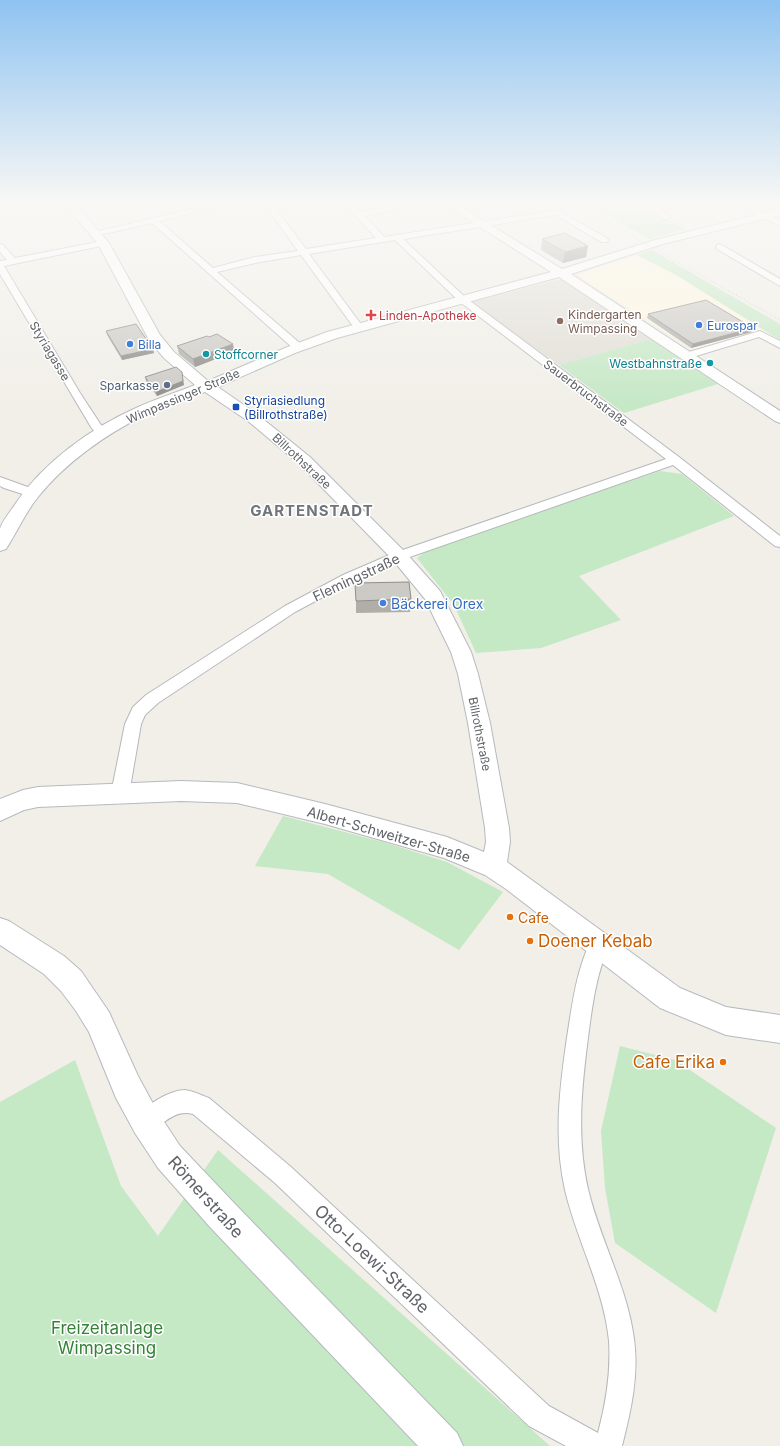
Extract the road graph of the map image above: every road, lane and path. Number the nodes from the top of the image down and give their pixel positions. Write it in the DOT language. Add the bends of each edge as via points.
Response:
graph roads {
  1 [pos="4,272"];
  2 [pos="118,272"];
  3 [pos="212,272"];
  4 [pos="318,272"];
  5 [pos="434,272"];
  6 [pos="762,272"];
  7 [pos="561,273"];
  8 [pos="780,283"];
  9 [pos="463,300"];
  10 [pos="358,327"];
  11 [pos="780,345"];
  12 [pos="298,347"];
  13 [pos="686,356"];
  14 [pos="206,387"];
  15 [pos="780,418"];
  16 [pos="104,433"];
  17 [pos="675,460"];
  18 [pos="0,481"];
  19 [pos="32,492"];
  20 [pos="780,543"];
  21 [pos="0,545"];
  22 [pos="399,556"];
  23 [pos="120,794"];
  24 [pos="0,811"];
  25 [pos="494,867"];
  26 [pos="0,930"];
  27 [pos="599,945"];
  28 [pos="780,1029"];
  29 [pos="146,1122"];
  30 [pos="444,1446"];
  31 [pos="593,1446"];
  32 [pos="608,1446"];
  1 -- 16 [label="street, Styriagasse" via="75,393 97,427"];
  2 -- 14 [label="street, Billrothstraße" via="157,342"];
  3 -- 12 [label="street"];
  4 -- 10 [label="street"];
  5 -- 9 [label="street, Sauerbruchstraße"];
  6 -- 8 [label="street"];
  7 -- 9 [label="street, Wimpassinger Straße"];
  7 -- 13 [label="street"];
  9 -- 10 [label="street, Wimpassinger Straße"];
  9 -- 17 [label="street, Sauerbruchstraße"];
  10 -- 12 [label="street, Wimpassinger Straße"];
  11 -- 13 [label="street" via="760,334"];
  12 -- 14 [label="street, Wimpassinger Straße"];
  13 -- 15 [label="street"];
  14 -- 16 [label="street, Wimpassinger Straße" via="129,417"];
  14 -- 22 [label="street, Billrothstraße" via="253,418 292,450"];
  16 -- 19 [label="street, Wimpassinger Straße" via="80,449"];
  17 -- 20 [label="street, Sauerbruchstraße"];
  17 -- 22 [label="street, Flemingstraße"];
  18 -- 19 [label="street"];
  19 -- 21 [label="street, Wimpassinger Straße"];
  22 -- 23 [label="street, Flemingstraße" via="348,578 290,609 139,710 133,724"];
  22 -- 25 [label="street, Billrothstraße" via="433,596 466,666 479,723 497,828 498,842"];
  23 -- 24 [label="street, Albert-Schweitzer-Straße" via="26,798"];
  23 -- 25 [label="street, Albert-Schweitzer-Straße" via="181,791 237,793 407,836 447,848"];
  25 -- 27 [label="street, Albert-Schweitzer-Straße"];
  26 -- 29 [label="street, Römerstraße" via="54,965 86,1001 99,1022 127,1087"];
  27 -- 28 [label="street, Albert-Schweitzer-Straße" via="654,986 687,1006 726,1022"];
  27 -- 32 [label="street" via="588,974 578,1034 569,1119 569,1145 579,1201 620,1324 620,1402"];
  29 -- 30 [label="street, Römerstraße" via="169,1157 222,1215"];
  29 -- 31 [label="street, Otto-Loewi-Straße" via="173,1103 182,1100 192,1101 201,1106 283,1175 539,1416"];
}
